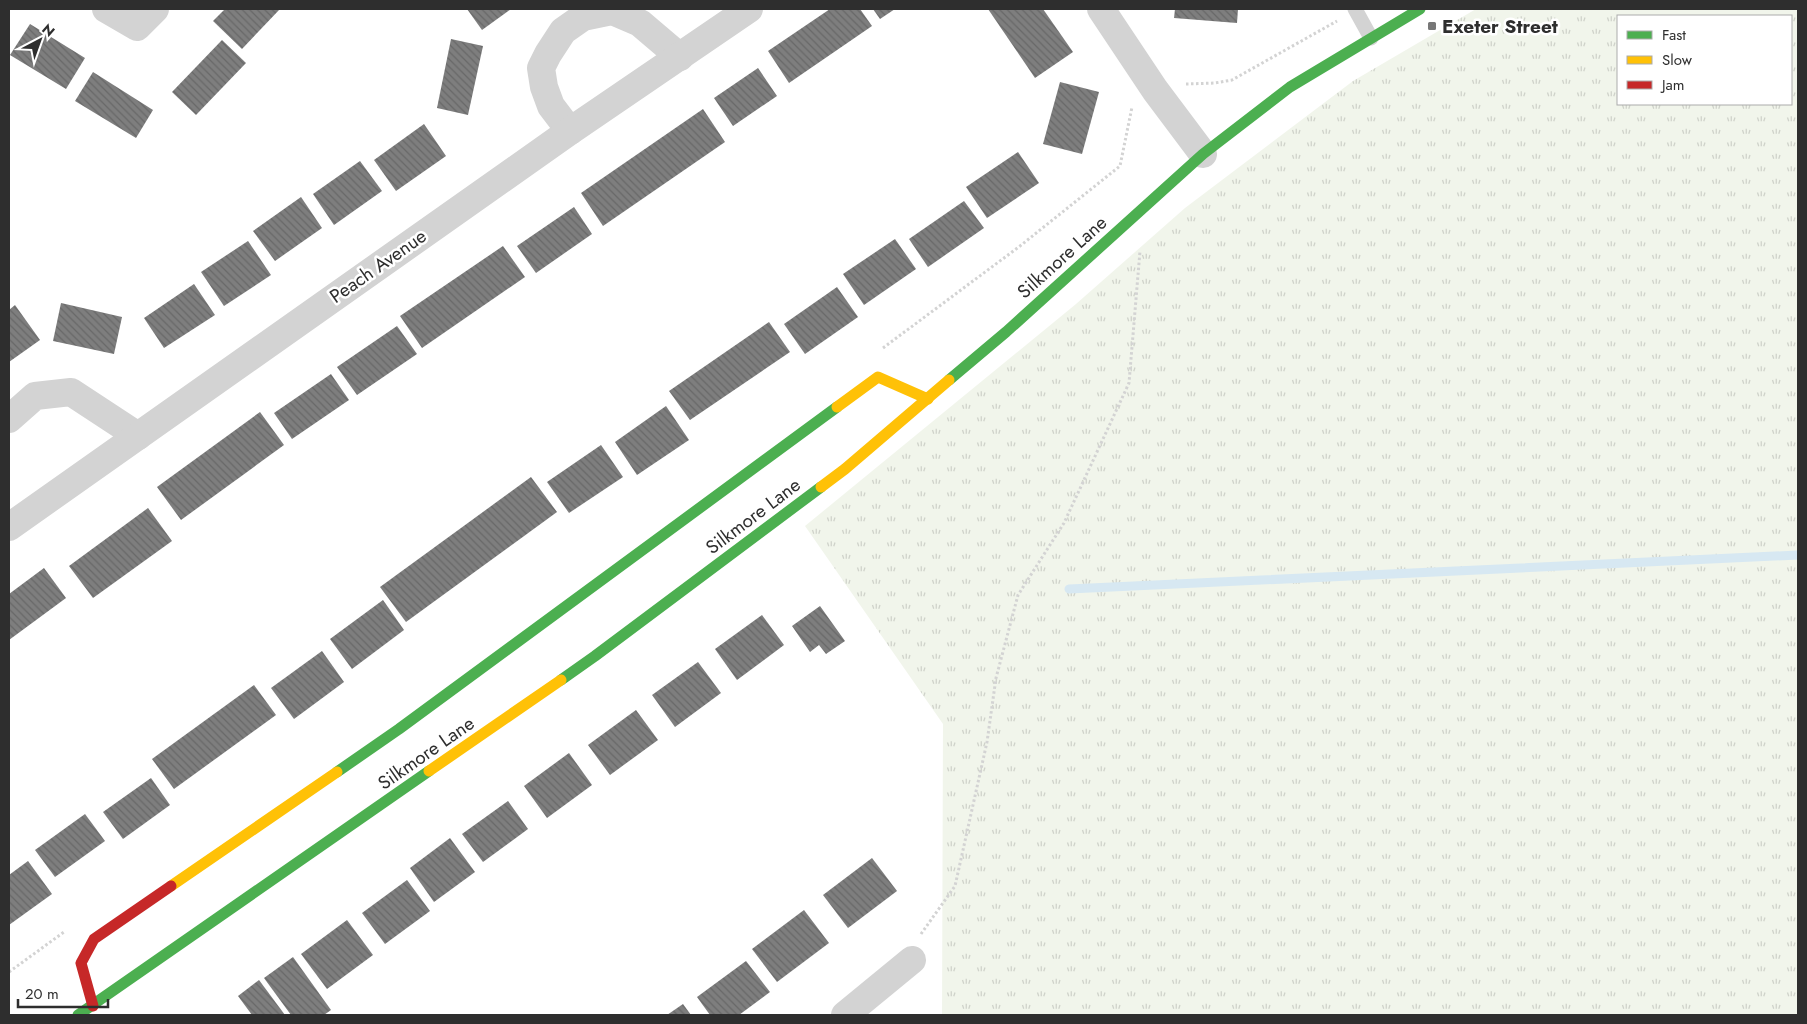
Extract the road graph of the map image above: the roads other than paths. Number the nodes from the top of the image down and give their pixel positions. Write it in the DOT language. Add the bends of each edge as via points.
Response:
graph roads {
  1 [pos="106,9"];
  2 [pos="155,9"];
  3 [pos="749,9"];
  4 [pos="1101,9"];
  5 [pos="1355,9"];
  6 [pos="1420,9"];
  7 [pos="1371,38"];
  8 [pos="680,57"];
  9 [pos="570,131"];
  10 [pos="1203,154"];
  11 [pos="928,399"];
  12 [pos="9,419"];
  13 [pos="138,436"];
  14 [pos="9,527"];
  15 [pos="912,960"];
  16 [pos="93,1006"];
  17 [pos="78,1015"];
  18 [pos="845,1015"];
  1 -- 2 [label="street" via="137,26"];
  3 -- 8 [label="street, Peach Avenue"];
  4 -- 10 [label="street"];
  5 -- 7 [label="lane"];
  6 -- 7 [label="street, Silkmore Lane"];
  7 -- 10 [label="street, Silkmore Lane" via="1290,87"];
  8 -- 9 [label="street, Peach Avenue"];
  8 -- 9 [label="street" via="640,23 612,11 583,17 563,31 541,68 551,106"];
  9 -- 13 [label="street, Peach Avenue"];
  10 -- 11 [label="street, Silkmore Lane"];
  11 -- 16 [label="street, Silkmore Lane" via="845,469 595,656"];
  11 -- 16 [label="street" via="878,377 399,729 94,940 81,963"];
  12 -- 13 [label="street" via="35,396 71,392"];
  13 -- 14 [label="street, Peach Avenue"];
  15 -- 18 [label="street"];
  16 -- 17 [label="street, Silkmore Lane"];
}
